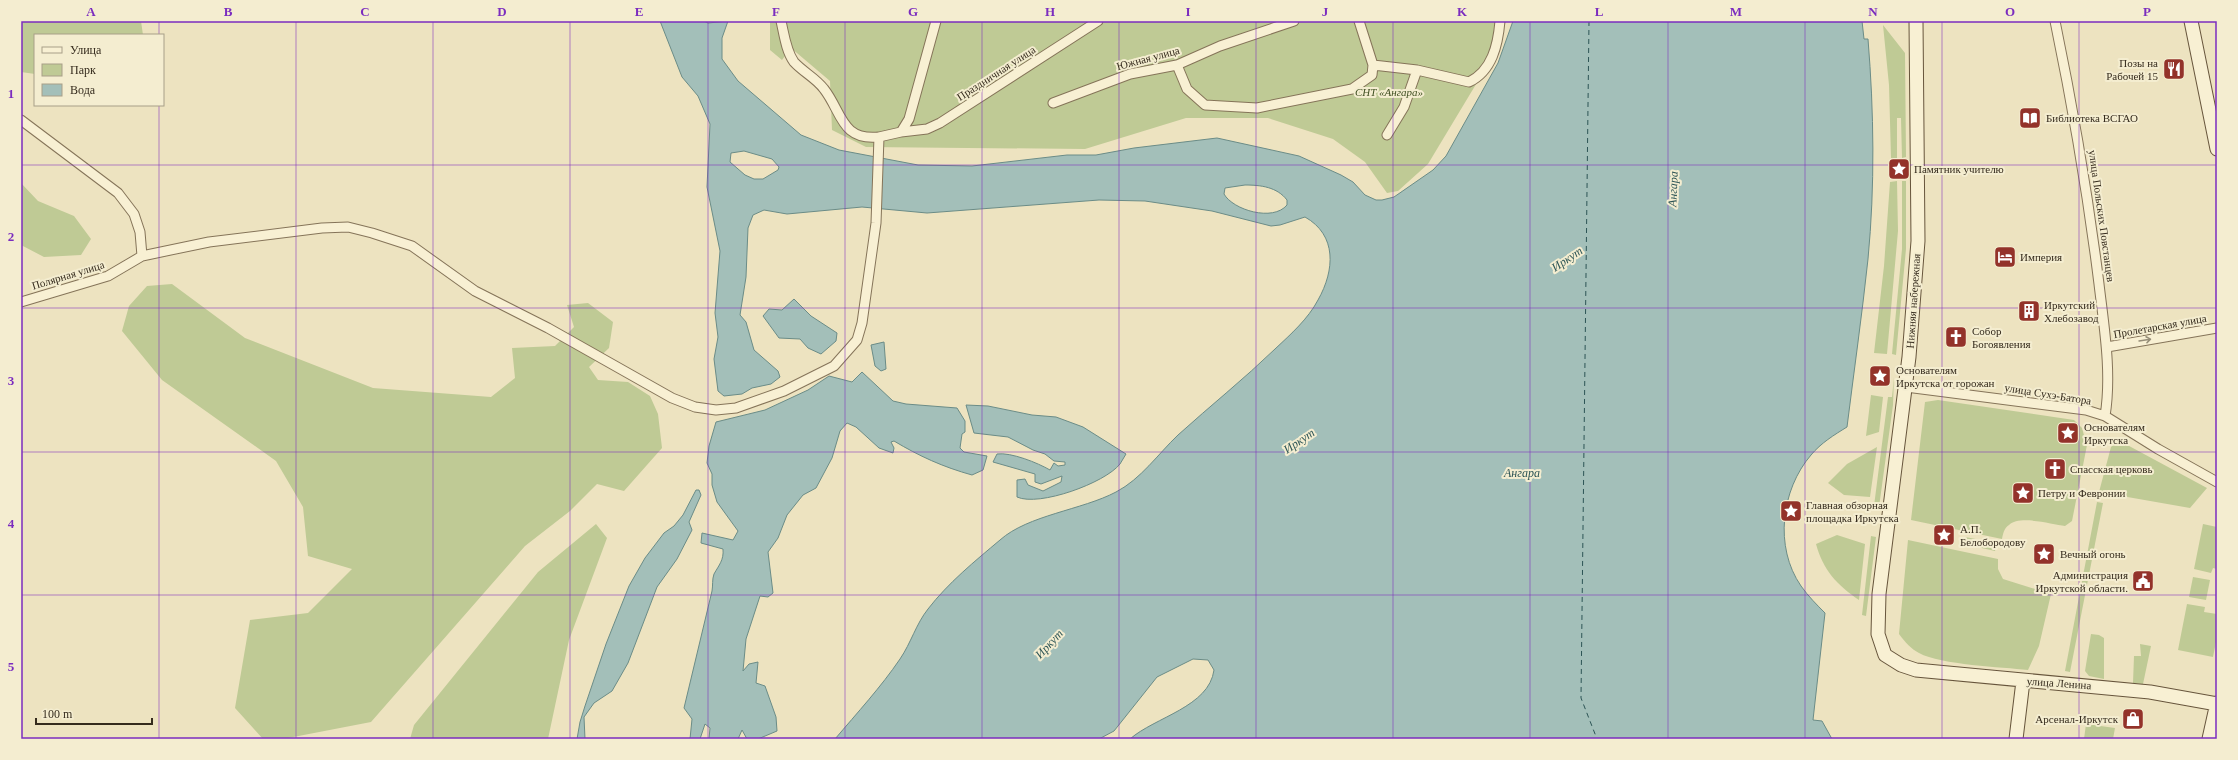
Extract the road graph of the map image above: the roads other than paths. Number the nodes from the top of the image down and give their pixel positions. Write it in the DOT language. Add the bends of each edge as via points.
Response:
graph roads {
  1 [pos="781,21"];
  2 [pos="936,21"];
  3 [pos="1098,21"];
  4 [pos="1294,21"];
  5 [pos="1359,21"];
  6 [pos="1500,21"];
  7 [pos="1916,21"];
  8 [pos="2055,21"];
  9 [pos="2191,21"];
  10 [pos="1283,22"];
  11 [pos="1177,65"];
  12 [pos="1373,65"];
  13 [pos="1417,70"];
  14 [pos="1054,102"];
  15 [pos="21,120"];
  16 [pos="901,132"];
  17 [pos="1387,135"];
  18 [pos="879,141"];
  19 [pos="2217,150"];
  20 [pos="142,256"];
  21 [pos="21,302"];
  22 [pos="2217,328"];
  23 [pos="2107,347"];
  24 [pos="1906,387"];
  25 [pos="2105,416"];
  26 [pos="2217,482"];
  27 [pos="1901,665"];
  28 [pos="2023,681"];
  29 [pos="2217,704"];
  30 [pos="2016,739"];
  31 [pos="2209,739"];
  1 -- 18 [label="street, Праздничная улица" via="793,59 825,90 847,128 855,134"];
  2 -- 16 [label="street" via="914,104"];
  3 -- 16 [label="street, Праздничная улица" via="940,123 927,129"];
  4 -- 10 [label="street, Южная улица"];
  5 -- 12 [label="street"];
  6 -- 13 [label="street" via="1499,34 1485,72 1473,80 1460,81"];
  7 -- 24 [label="main road, Нижняя набережная" via="1918,242"];
  8 -- 23 [label="street, улица Польских Повстанцев" via="2078,130"];
  9 -- 19 [label="main road"];
  10 -- 11 [label="street, Южная улица"];
  11 -- 12 [label="street" via="1187,89 1205,105 1258,108 1352,89 1372,75"];
  11 -- 14 [label="street, Южная улица" via="1130,74"];
  12 -- 13 [label="street"];
  13 -- 17 [label="street" via="1404,107"];
  15 -- 20 [label="street" via="118,193 134,214 140,232"];
  16 -- 18 [label="street, Праздничная улица"];
  18 -- 20 [label="street, Полярная улица" via="876,222 862,323 857,340 834,366 784,391 736,408 716,410 695,407 672,398 475,290 412,246 372,233 348,227 322,228 209,242"];
  20 -- 21 [label="street, Полярная улица" via="108,276"];
  23 -- 22 [label="street, Пролетарская улица, one-way"];
  23 -- 25 [label="street, улица Польских Повстанцев"];
  24 -- 25 [label="street, улица Сухэ-Батора" via="2086,410"];
  24 -- 27 [label="main road, Нижняя набережная" via="1878,628 1885,655"];
  25 -- 26 [label="street, улица Сухэ-Батора"];
  27 -- 28 [label="main road, улица Ленина" via="1934,672"];
  28 -- 29 [label="main road, улица Ленина" via="2053,681 2150,692"];
  28 -- 30 [label="main road"];
  29 -- 31 [label="main road"];
}
